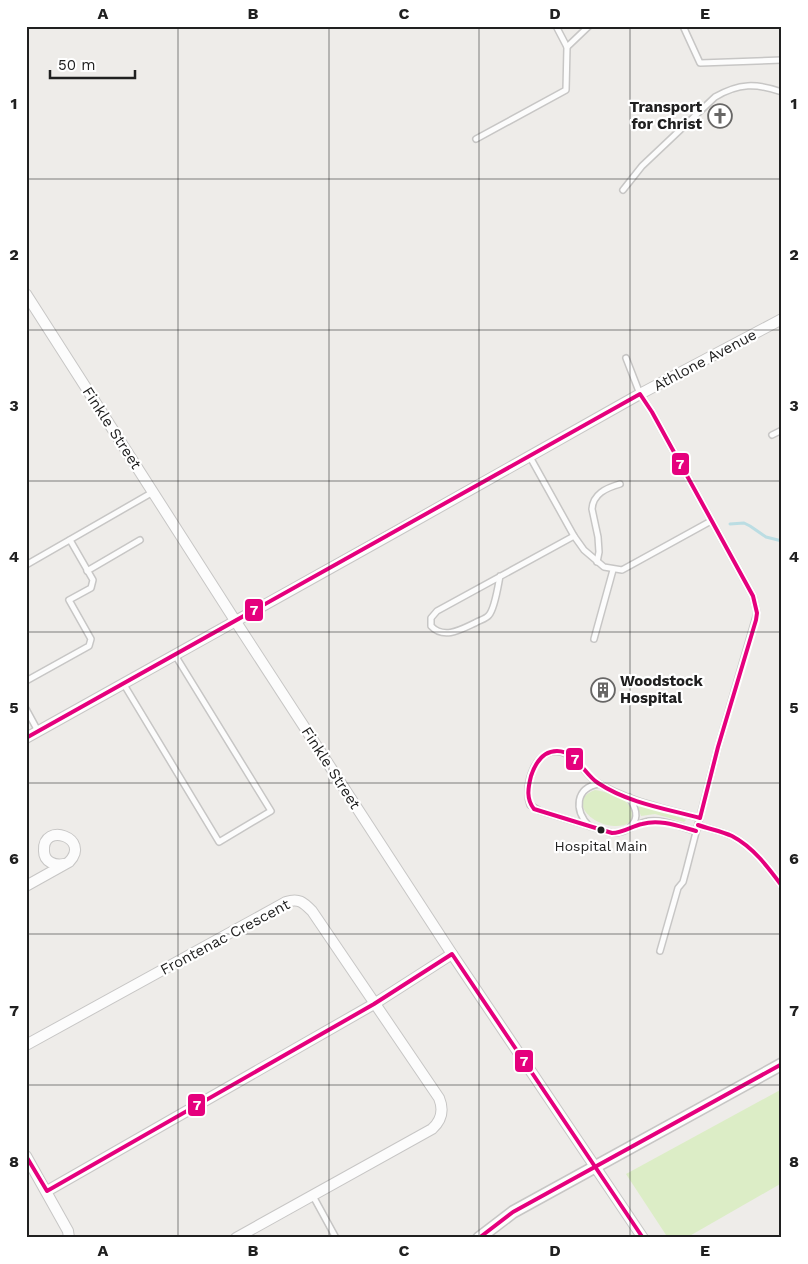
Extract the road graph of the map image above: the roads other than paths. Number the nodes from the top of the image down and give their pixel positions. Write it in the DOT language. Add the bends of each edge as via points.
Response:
graph roads {
  1 [pos="556,26"];
  2 [pos="589,26"];
  3 [pos="683,26"];
  4 [pos="568,47"];
  5 [pos="782,60"];
  6 [pos="782,92"];
  7 [pos="476,139"];
  8 [pos="624,190"];
  9 [pos="26,294"];
  10 [pos="782,319"];
  11 [pos="626,358"];
  12 [pos="640,394"];
  13 [pos="782,430"];
  14 [pos="772,435"];
  15 [pos="530,456"];
  16 [pos="620,484"];
  17 [pos="153,492"];
  18 [pos="711,521"];
  19 [pos="574,536"];
  20 [pos="70,540"];
  21 [pos="140,540"];
  22 [pos="597,562"];
  23 [pos="26,566"];
  24 [pos="613,570"];
  25 [pos="88,571"];
  26 [pos="500,576"];
  27 [pos="236,622"];
  28 [pos="594,639"];
  29 [pos="175,655"];
  30 [pos="26,681"];
  31 [pos="123,683"];
  32 [pos="26,708"];
  33 [pos="38,731"];
  34 [pos="26,738"];
  35 [pos="599,784"];
  36 [pos="629,797"];
  37 [pos="700,818"];
  38 [pos="698,825"];
  39 [pos="590,826"];
  40 [pos="629,829"];
  41 [pos="696,831"];
  42 [pos="64,864"];
  43 [pos="26,886"];
  44 [pos="782,886"];
  45 [pos="660,952"];
  46 [pos="452,954"];
  47 [pos="374,1004"];
  48 [pos="26,1045"];
  49 [pos="782,1064"];
  50 [pos="26,1156"];
  51 [pos="595,1167"];
  52 [pos="46,1191"];
  53 [pos="312,1195"];
  54 [pos="69,1238"];
  55 [pos="236,1238"];
  56 [pos="336,1238"];
  57 [pos="479,1238"];
  58 [pos="643,1238"];
  1 -- 4 [label="lane"];
  2 -- 4 [label="lane"];
  3 -- 5 [label="lane" via="700,63"];
  4 -- 7 [label="lane" via="566,90"];
  6 -- 8 [label="lane" via="757,84 727,90 642,166"];
  9 -- 17 [label="street, Finkle Street"];
  10 -- 12 [label="street, Athlone Avenue"];
  11 -- 12 [label="lane"];
  12 -- 15 [label="street, Athlone Avenue"];
  12 -- 18 [label="lane"];
  13 -- 14 [label="lane"];
  15 -- 19 [label="lane"];
  15 -- 27 [label="street, Athlone Avenue"];
  16 -- 22 [label="lane" via="596,495 592,503 599,547"];
  17 -- 20 [label="lane"];
  17 -- 27 [label="street, Finkle Street"];
  18 -- 24 [label="lane" via="622,570"];
  18 -- 37 [label="lane" via="753,596 757,613"];
  19 -- 22 [label="lane"];
  19 -- 26 [label="lane"];
  20 -- 23 [label="lane"];
  20 -- 25 [label="lane"];
  21 -- 25 [label="lane"];
  22 -- 24 [label="lane"];
  24 -- 28 [label="lane"];
  25 -- 30 [label="lane" via="93,580 91,588 69,600 91,639 89,646"];
  26 -- 26 [label="lane" via="436,611 431,618 432,626 438,631 453,632 487,617 492,611"];
  27 -- 29 [label="street, Athlone Avenue"];
  27 -- 46 [label="street, Finkle Street"];
  29 -- 31 [label="street, Athlone Avenue"];
  29 -- 31 [label="lane" via="271,810 219,842"];
  31 -- 33 [label="street, Athlone Avenue"];
  32 -- 33 [label="lane"];
  33 -- 34 [label="street, Athlone Avenue"];
  35 -- 36 [label="lane"];
  35 -- 39 [label="lane" via="583,790 579,801 580,812"];
  35 -- 39 [label="lane" via="572,756 553,752 543,755 534,767 527,793 534,809"];
  36 -- 37 [label="lane"];
  36 -- 40 [label="lane" via="636,815"];
  37 -- 38 [label="lane"];
  38 -- 41 [label="lane"];
  38 -- 44 [label="lane" via="731,835 760,858"];
  39 -- 40 [label="lane" via="617,834"];
  40 -- 41 [label="lane" via="656,821"];
  41 -- 45 [label="lane"];
  42 -- 43 [label="street"];
  46 -- 47 [label="street"];
  46 -- 51 [label="street, Finkle Street"];
  47 -- 48 [label="street, Frontenac Crescent" via="312,911 302,901 291,900"];
  47 -- 52 [label="street"];
  47 -- 53 [label="street, Frontenac Crescent" via="439,1098 442,1116 432,1129"];
  49 -- 51 [label="street"];
  50 -- 52 [label="street"];
  51 -- 57 [label="street" via="513,1212"];
  51 -- 58 [label="street, Finkle Street"];
  52 -- 54 [label="street"];
  53 -- 55 [label="street, Frontenac Crescent"];
  53 -- 56 [label="lane"];
}
